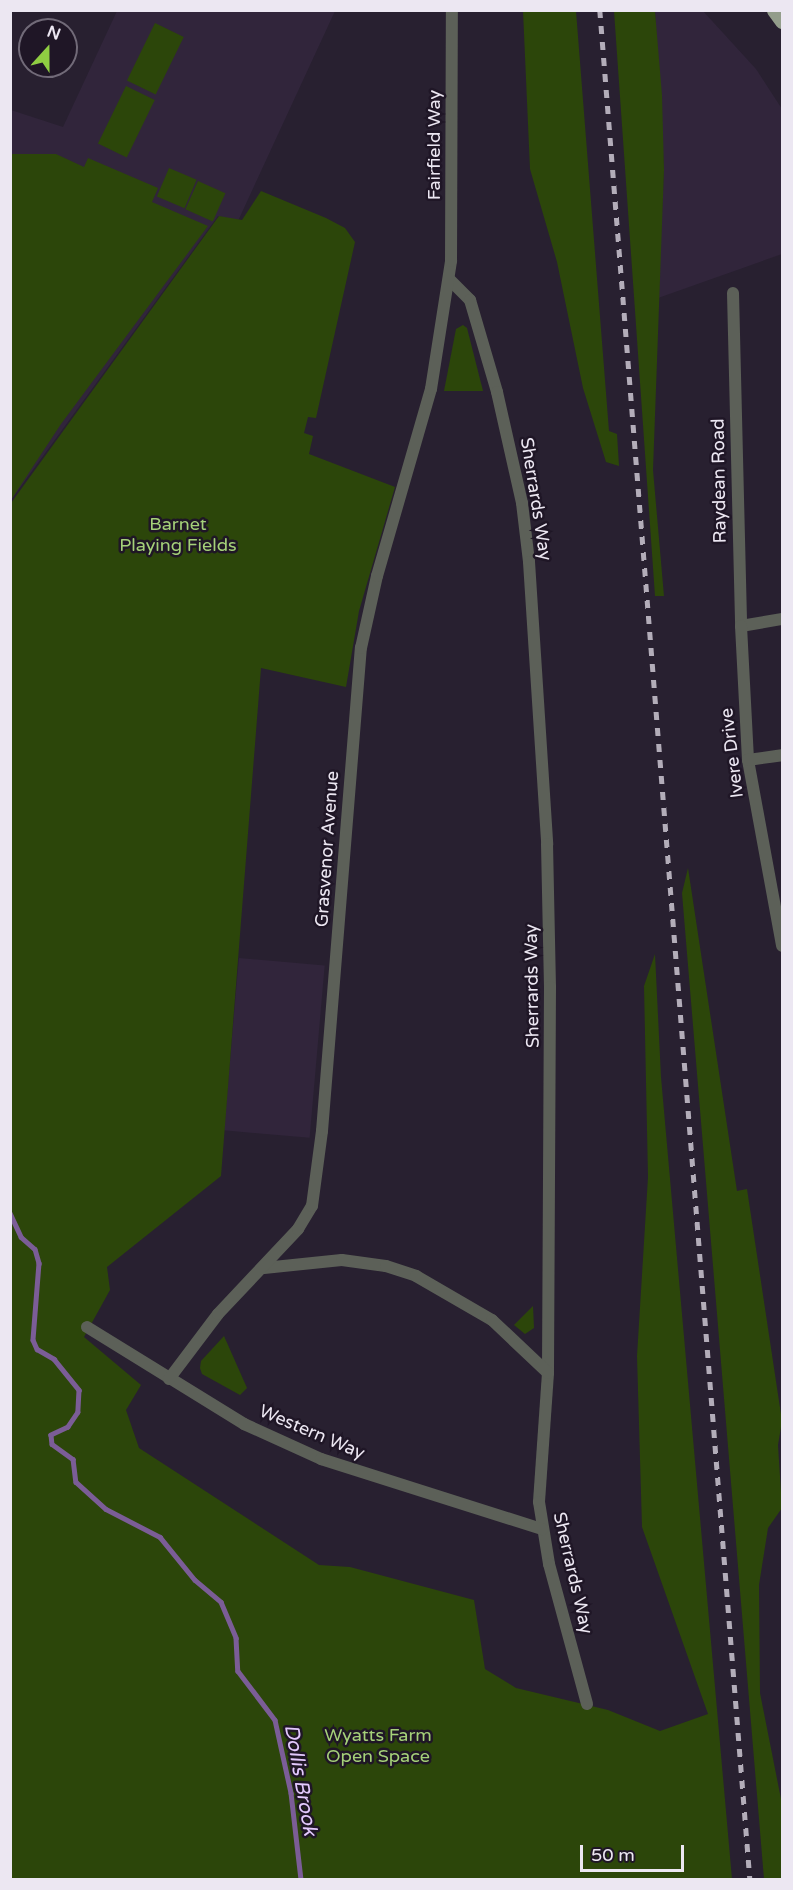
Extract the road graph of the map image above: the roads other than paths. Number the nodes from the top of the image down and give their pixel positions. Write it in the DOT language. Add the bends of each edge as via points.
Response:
graph roads {
  1 [pos="452,10"];
  2 [pos="448,279"];
  3 [pos="733,293"];
  4 [pos="783,619"];
  5 [pos="741,626"];
  6 [pos="783,755"];
  7 [pos="748,760"];
  8 [pos="783,946"];
  9 [pos="264,1268"];
  10 [pos="87,1327"];
  11 [pos="548,1373"];
  12 [pos="169,1378"];
  13 [pos="542,1529"];
  14 [pos="587,1704"];
  1 -- 2 [label="street, Fairfield Way" via="452,227"];
  2 -- 9 [label="street, Grasvenor Avenue" via="431,389 377,576 361,648 318,1176 312,1206"];
  2 -- 11 [label="street, Sherrards Way" via="470,300 497,392 522,502 529,562 547,844 552,1161"];
  3 -- 5 [label="street, Raydean Road"];
  4 -- 5 [label="street"];
  5 -- 7 [label="street, Ivere Drive"];
  6 -- 7 [label="street"];
  7 -- 8 [label="street, Ivere Drive"];
  9 -- 11 [label="street" via="342,1260 386,1266 416,1276 492,1320"];
  9 -- 12 [label="street, Grasvenor Avenue" via="218,1314"];
  10 -- 12 [label="street, Western Way"];
  11 -- 13 [label="street, Sherrards Way" via="539,1502"];
  12 -- 13 [label="street, Western Way" via="244,1424 321,1459"];
  13 -- 14 [label="street, Sherrards Way"];
}
